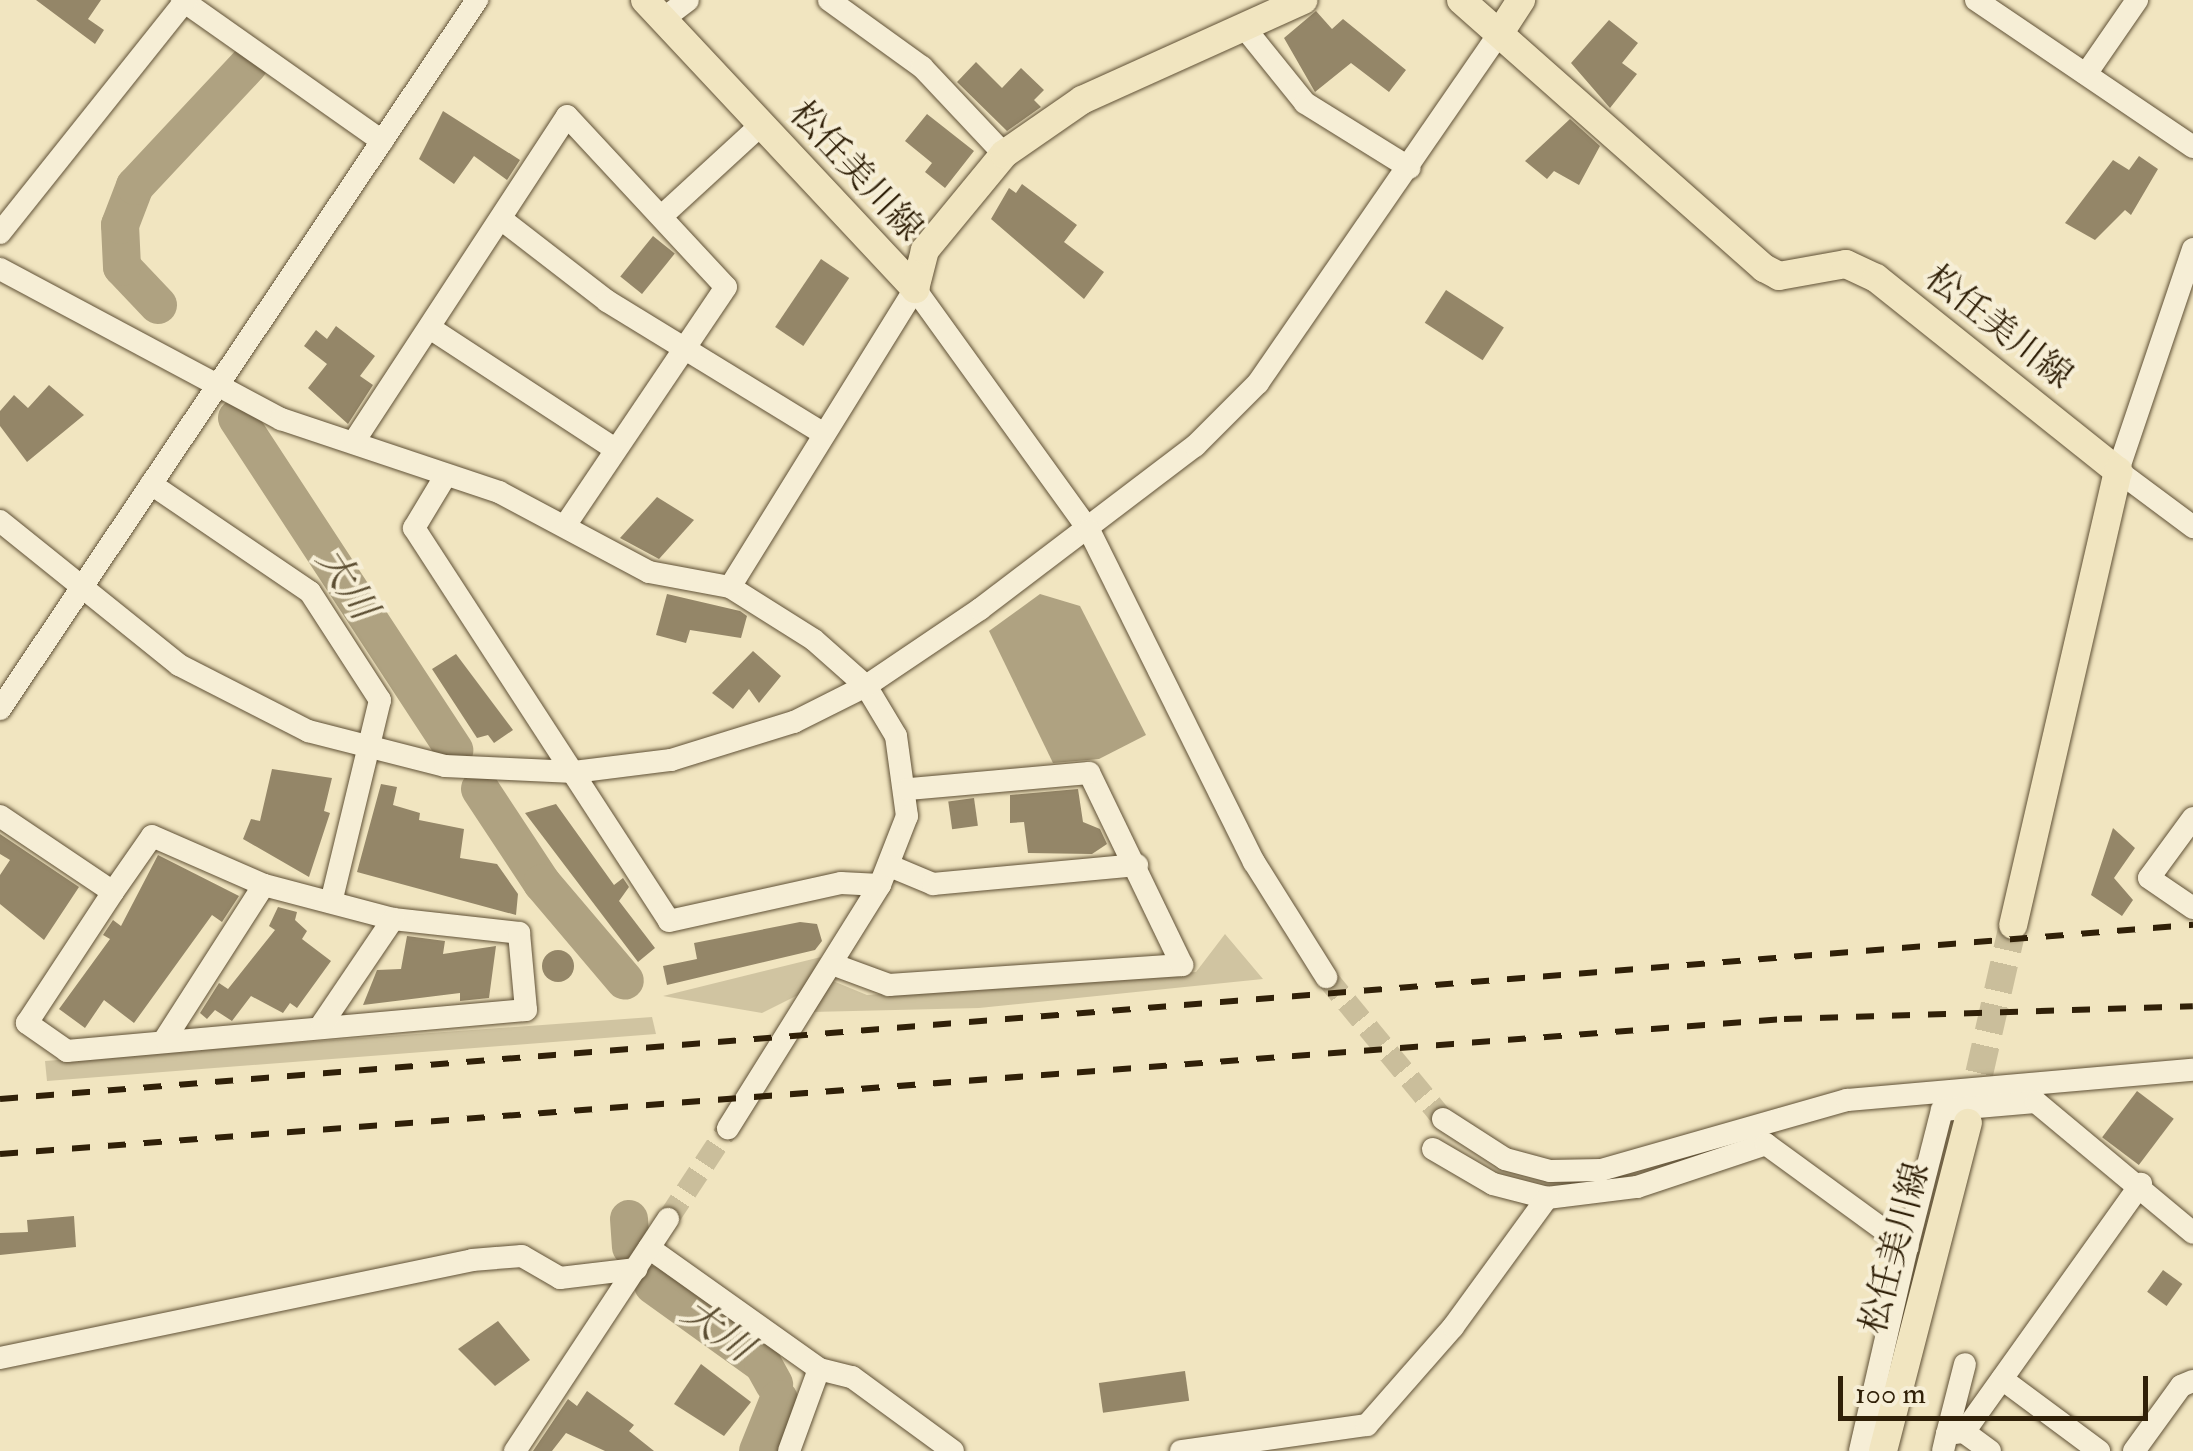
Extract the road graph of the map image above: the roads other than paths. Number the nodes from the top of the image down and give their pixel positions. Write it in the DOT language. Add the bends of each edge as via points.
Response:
graph roads {
  1 [pos="477,0"];
  2 [pos="688,0"];
  3 [pos="829,0"];
  4 [pos="1303,0"];
  5 [pos="1461,0"];
  6 [pos="1521,0"];
  7 [pos="1976,0"];
  8 [pos="2137,0"];
  9 [pos="184,1"];
  10 [pos="2005,8"];
  11 [pos="654,10"];
  12 [pos="1246,31"];
  13 [pos="1501,32"];
  14 [pos="2086,74"];
  15 [pos="761,125"];
  16 [pos="382,141"];
  17 [pos="2193,147"];
  18 [pos="1004,154"];
  19 [pos="1410,168"];
  20 [pos="664,215"];
  21 [pos="502,219"];
  22 [pos="0,233"];
  23 [pos="2191,259"];
  24 [pos="0,269"];
  25 [pos="915,289"];
  26 [pos="433,330"];
  27 [pos="686,347"];
  28 [pos="224,384"];
  29 [pos="822,433"];
  30 [pos="355,440"];
  31 [pos="615,449"];
  32 [pos="2118,471"];
  33 [pos="446,474"];
  34 [pos="152,484"];
  35 [pos="0,522"];
  36 [pos="566,524"];
  37 [pos="2193,527"];
  38 [pos="1089,530"];
  39 [pos="78,586"];
  40 [pos="730,586"];
  41 [pos="866,686"];
  42 [pos="0,709"];
  43 [pos="371,747"];
  44 [pos="574,772"];
  45 [pos="908,789"];
  46 [pos="0,816"];
  47 [pos="2193,818"];
  48 [pos="1137,864"];
  49 [pos="885,875"];
  50 [pos="264,885"];
  51 [pos="113,892"];
  52 [pos="331,902"];
  53 [pos="2193,908"];
  54 [pos="392,919"];
  55 [pos="2012,925"];
  56 [pos="832,964"];
  57 [pos="1326,977"];
  58 [pos="322,1024"];
  59 [pos="165,1038"];
  60 [pos="2193,1070"];
  61 [pos="1443,1119"];
  62 [pos="1968,1123"];
  63 [pos="728,1128"];
  64 [pos="1433,1149"];
  65 [pos="2140,1184"];
  66 [pos="1546,1198"];
  67 [pos="668,1219"];
  68 [pos="2193,1233"];
  69 [pos="1907,1247"];
  70 [pos="650,1248"];
  71 [pos="636,1269"];
  72 [pos="0,1358"];
  73 [pos="1965,1364"];
  74 [pos="819,1369"];
  75 [pos="2002,1379"];
  76 [pos="2193,1381"];
  77 [pos="1951,1439"];
  78 [pos="522,1448"];
  79 [pos="790,1451"];
  80 [pos="953,1451"];
  81 [pos="1182,1451"];
  82 [pos="1860,1451"];
  83 [pos="1883,1451"];
  84 [pos="1990,1451"];
  85 [pos="2099,1451"];
  86 [pos="2134,1451"];
  1 -- 16 [label="street"];
  2 -- 11 [label="street"];
  3 -- 18 [label="street" via="922,67"];
  4 -- 12 [label="main road, 松任美川線"];
  5 -- 13 [label="main road, 松任美川線"];
  6 -- 13 [label="main road"];
  7 -- 10 [label="street"];
  8 -- 14 [label="street"];
  9 -- 16 [label="street"];
  9 -- 22 [label="street"];
  10 -- 14 [label="street"];
  11 -- 15 [label="main road, 松任美川線"];
  12 -- 18 [label="main road, 松任美川線" via="1082,100"];
  12 -- 19 [label="street" via="1305,103"];
  13 -- 19 [label="street"];
  13 -- 32 [label="main road, 松任美川線" via="1764,268 1780,276 1846,264 1876,278"];
  14 -- 17 [label="street"];
  15 -- 20 [label="street"];
  15 -- 25 [label="main road, 松任美川線"];
  16 -- 28 [label="street"];
  18 -- 25 [label="main road, 松任美川線" via="926,250"];
  19 -- 38 [label="street" via="1258,383 1195,446"];
  20 -- 21 [label="street" via="568,116"];
  20 -- 27 [label="street" via="726,288"];
  21 -- 26 [label="street"];
  21 -- 27 [label="street" via="606,301"];
  23 -- 32 [label="street"];
  24 -- 28 [label="street"];
  25 -- 29 [label="street"];
  25 -- 38 [label="street"];
  26 -- 30 [label="street"];
  26 -- 31 [label="street"];
  27 -- 29 [label="street"];
  27 -- 31 [label="street"];
  28 -- 30 [label="street" via="281,419"];
  28 -- 34 [label="street"];
  29 -- 40 [label="street"];
  30 -- 33 [label="street"];
  31 -- 36 [label="street"];
  32 -- 37 [label="street"];
  32 -- 55 [label="main road"];
  33 -- 36 [label="street"];
  33 -- 44 [label="street" via="414,528"];
  34 -- 39 [label="street"];
  34 -- 43 [label="street" via="310,592 380,700"];
  35 -- 39 [label="street"];
  36 -- 40 [label="street" via="649,572"];
  38 -- 41 [label="street"];
  38 -- 57 [label="street" via="1254,862"];
  39 -- 42 [label="street"];
  39 -- 43 [label="street" via="179,665 308,731"];
  40 -- 41 [label="street" via="814,640"];
  41 -- 44 [label="street" via="794,722 670,760"];
  41 -- 45 [label="street" via="896,736"];
  43 -- 44 [label="street" via="492,774"];
  43 -- 52 [label="street"];
  44 -- 49 [label="street" via="669,921"];
  45 -- 48 [label="street" via="1089,772"];
  45 -- 49 [label="street"];
  46 -- 51 [label="street"];
  47 -- 53 [label="street" via="2149,878"];
  48 -- 49 [label="street" via="933,884"];
  48 -- 56 [label="street" via="1182,965 889,985"];
  49 -- 56 [label="street"];
  50 -- 51 [label="street" via="152,836"];
  50 -- 52 [label="street"];
  50 -- 59 [label="street"];
  51 -- 59 [label="street" via="27,1024 66,1051"];
  52 -- 54 [label="street"];
  54 -- 58 [label="street"];
  54 -- 58 [label="street" via="519,933 526,1010"];
  56 -- 63 [label="street"];
  58 -- 59 [label="street"];
  60 -- 61 [label="street" via="1847,1100 1600,1170 1550,1172 1504,1159"];
  62 -- 83 [label="main road, 松任美川線"];
  64 -- 66 [label="street" via="1492,1184"];
  65 -- 68 [label="street"];
  65 -- 69 [label="street" via="2036,1102 1942,1110"];
  65 -- 75 [label="street"];
  66 -- 69 [label="street" via="1638,1187 1766,1144"];
  66 -- 81 [label="street" via="1453,1327 1367,1425"];
  67 -- 70 [label="street"];
  69 -- 82 [label="street"];
  70 -- 71 [label="street"];
  70 -- 74 [label="street"];
  71 -- 72 [label="street" via="560,1278 522,1256 472,1260"];
  71 -- 78 [label="street"];
  73 -- 77 [label="street"];
  74 -- 79 [label="street"];
  74 -- 80 [label="street" via="852,1377"];
  75 -- 77 [label="street"];
  75 -- 85 [label="street"];
  76 -- 86 [label="street" via="2180,1386"];
  77 -- 84 [label="street"];
}
